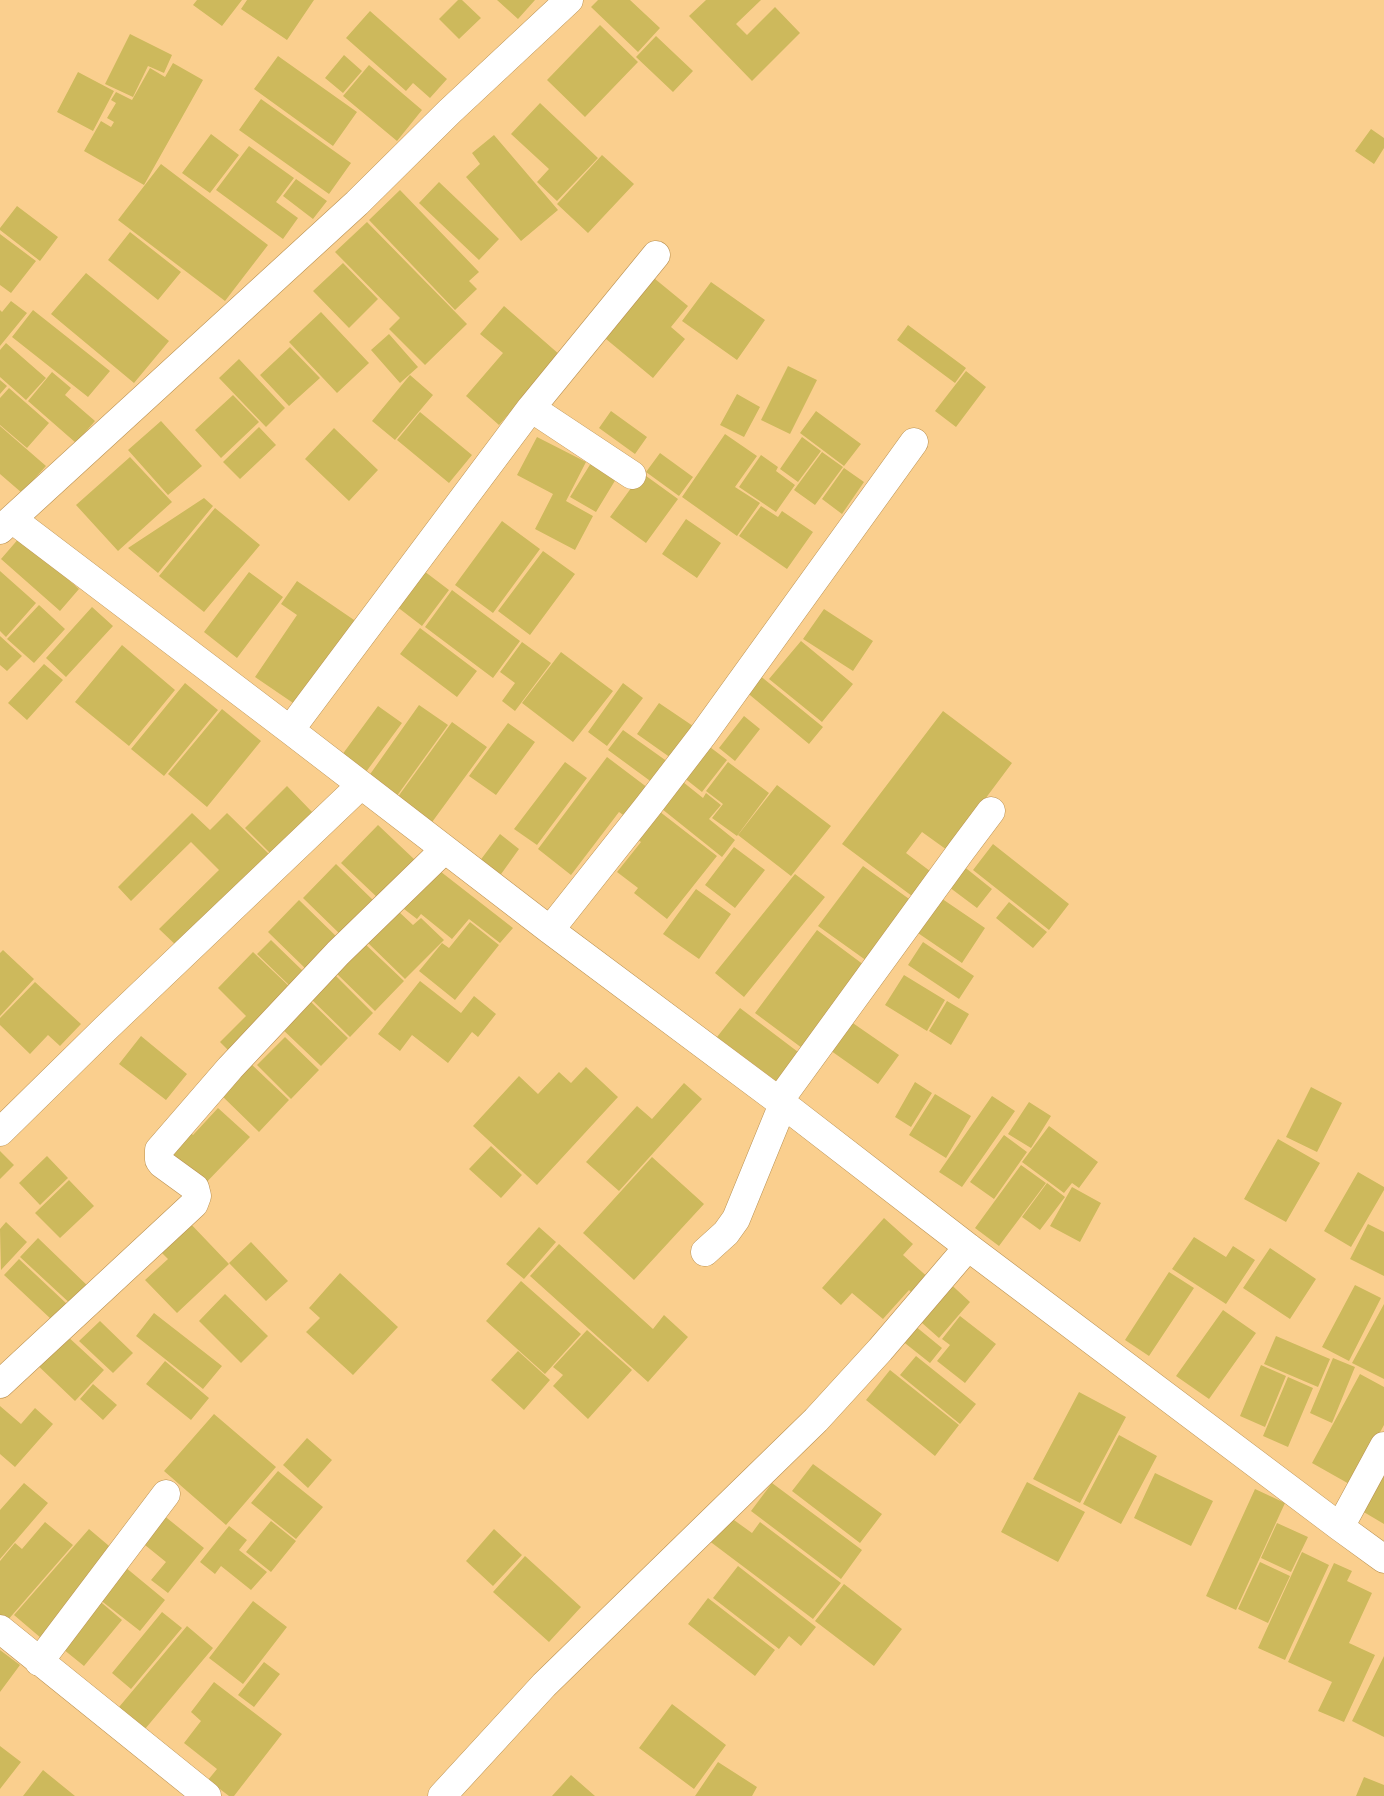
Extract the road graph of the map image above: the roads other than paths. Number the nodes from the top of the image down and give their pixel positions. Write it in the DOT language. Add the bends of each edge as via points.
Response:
graph roads {
  1 [pos="569,0"];
  2 [pos="656,255"];
  3 [pos="531,408"];
  4 [pos="914,442"];
  5 [pos="632,475"];
  6 [pos="6,524"];
  7 [pos="290,730"];
  8 [pos="360,785"];
  9 [pos="992,811"];
  10 [pos="444,850"];
  11 [pos="550,930"];
  12 [pos="781,1102"];
  13 [pos="0,1132"];
  14 [pos="968,1247"];
  15 [pos="705,1252"];
  16 [pos="0,1384"];
  17 [pos="1384,1446"];
  18 [pos="166,1494"];
  19 [pos="1340,1527"];
  20 [pos="1384,1559"];
  21 [pos="0,1629"];
  22 [pos="39,1662"];
  23 [pos="207,1796"];
  24 [pos="442,1796"];
  1 -- 6 [label="street" via="357,203"];
  2 -- 3 [label="street"];
  3 -- 5 [label="street"];
  3 -- 7 [label="street"];
  4 -- 11 [label="street" via="702,736"];
  6 -- 7 [label="street"];
  7 -- 8 [label="street"];
  8 -- 10 [label="street"];
  8 -- 13 [label="street"];
  9 -- 12 [label="street"];
  10 -- 11 [label="street"];
  10 -- 16 [label="street" via="338,954 230,1068 159,1150 162,1164 194,1188 197,1196 194,1204"];
  11 -- 12 [label="street"];
  12 -- 14 [label="street"];
  12 -- 15 [label="street" via="736,1219"];
  14 -- 19 [label="street"];
  14 -- 24 [label="street" via="816,1420 551,1679"];
  17 -- 19 [label="street"];
  18 -- 22 [label="street"];
  19 -- 20 [label="street"];
  21 -- 22 [label="street"];
  22 -- 23 [label="street"];
}
